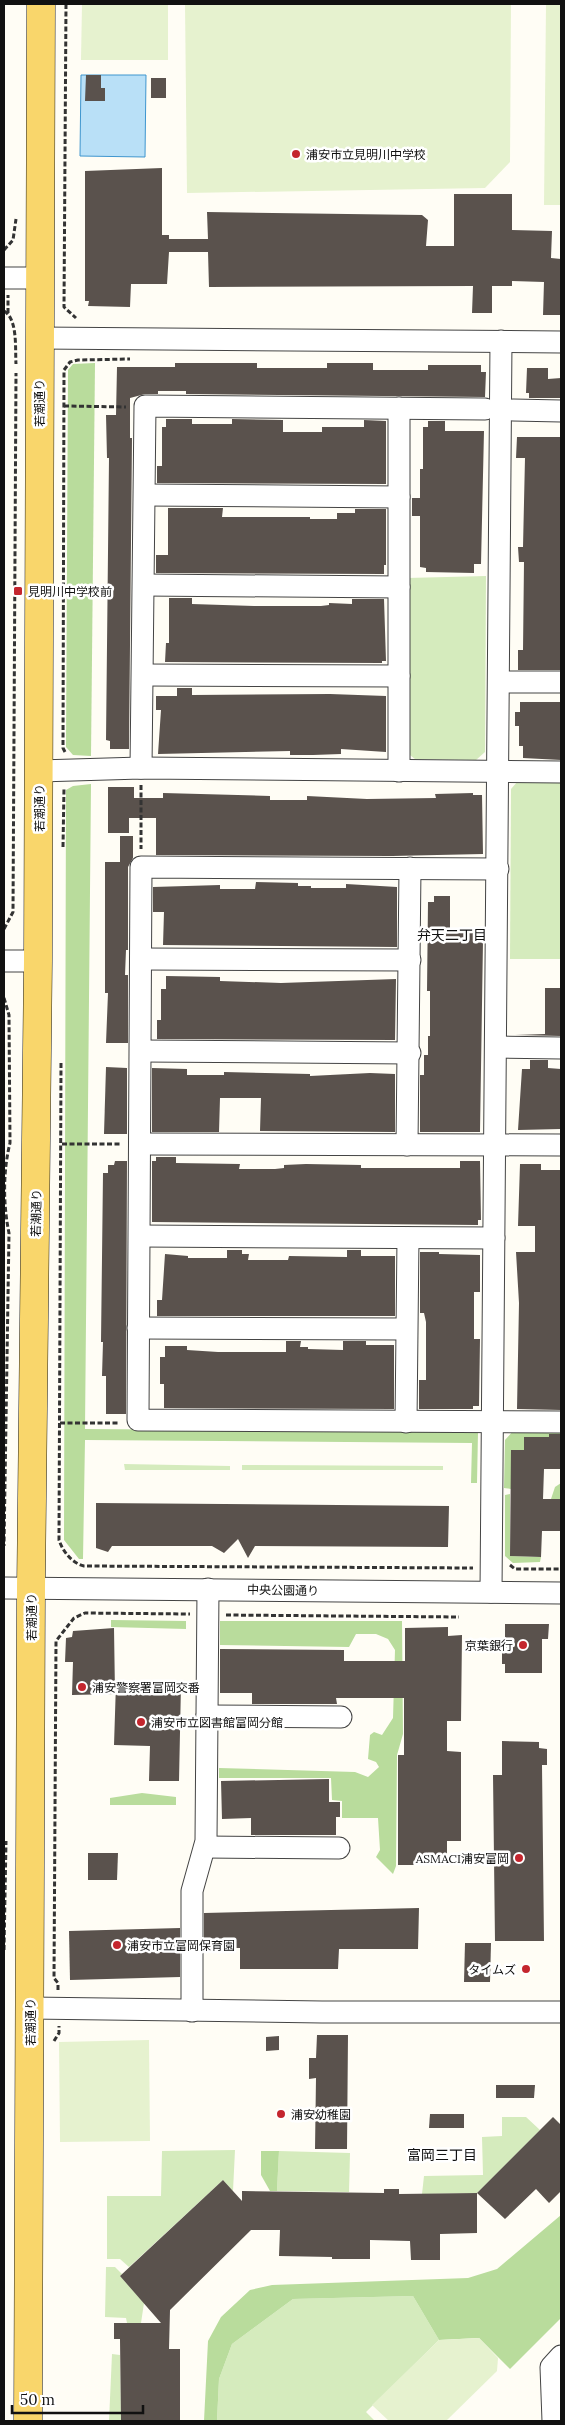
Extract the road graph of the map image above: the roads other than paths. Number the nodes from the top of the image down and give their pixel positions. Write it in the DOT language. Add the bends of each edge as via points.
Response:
graph roads {
  1 [pos="41,4"];
  2 [pos="4,278"];
  3 [pos="40,278"];
  4 [pos="40,338"];
  5 [pos="501,341"];
  6 [pos="561,342"];
  7 [pos="399,408"];
  8 [pos="485,409"];
  9 [pos="513,410"];
  10 [pos="561,411"];
  11 [pos="144,496"];
  12 [pos="399,497"];
  13 [pos="144,586"];
  14 [pos="400,587"];
  15 [pos="144,675"];
  16 [pos="399,676"];
  17 [pos="499,682"];
  18 [pos="561,682"];
  19 [pos="39,770"];
  20 [pos="497,770"];
  21 [pos="399,771"];
  22 [pos="561,772"];
  23 [pos="141,774"];
  24 [pos="410,868"];
  25 [pos="498,869"];
  26 [pos="141,959"];
  27 [pos="4,960"];
  28 [pos="410,960"];
  29 [pos="38,961"];
  30 [pos="496,1047"];
  31 [pos="561,1048"];
  32 [pos="141,1052"];
  33 [pos="410,1053"];
  34 [pos="140,1144"];
  35 [pos="407,1145"];
  36 [pos="495,1145"];
  37 [pos="561,1145"];
  38 [pos="140,1236"];
  39 [pos="408,1238"];
  40 [pos="494,1238"];
  41 [pos="138,1328"];
  42 [pos="406,1329"];
  43 [pos="406,1422"];
  44 [pos="493,1422"];
  45 [pos="561,1422"];
  46 [pos="4,1588"];
  47 [pos="31,1588"];
  48 [pos="208,1590"];
  49 [pos="491,1592"];
  50 [pos="561,1593"];
  51 [pos="207,1716"];
  52 [pos="342,1716"];
  53 [pos="205,1847"];
  54 [pos="339,1848"];
  55 [pos="30,2008"];
  56 [pos="192,2011"];
  57 [pos="561,2012"];
  58 [pos="561,2356"];
  59 [pos="28,2421"];
  60 [pos="553,2421"];
  1 -- 3 [label="main road, 若潮通り"];
  2 -- 3 [label="street"];
  3 -- 4 [label="main road, 若潮通り"];
  4 -- 5 [label="street"];
  4 -- 19 [label="main road, 若潮通り"];
  5 -- 6 [label="street"];
  5 -- 17 [label="street"];
  7 -- 8 [label="street"];
  7 -- 11 [label="street" via="145,406"];
  7 -- 12 [label="street"];
  9 -- 10 [label="street"];
  11 -- 12 [label="street"];
  11 -- 13 [label="street"];
  12 -- 14 [label="street"];
  13 -- 14 [label="street"];
  13 -- 15 [label="street"];
  14 -- 16 [label="street"];
  15 -- 16 [label="street"];
  15 -- 23 [label="street"];
  16 -- 21 [label="street"];
  17 -- 18 [label="street"];
  17 -- 20 [label="street"];
  19 -- 23 [label="street"];
  19 -- 29 [label="main road, 若潮通り"];
  20 -- 21 [label="street"];
  20 -- 22 [label="street"];
  20 -- 25 [label="street"];
  21 -- 23 [label="street"];
  24 -- 25 [label="street"];
  24 -- 26 [label="street" via="141,867"];
  24 -- 28 [label="street"];
  25 -- 30 [label="street"];
  26 -- 28 [label="street"];
  26 -- 32 [label="street"];
  27 -- 29 [label="street"];
  28 -- 33 [label="street"];
  29 -- 47 [label="main road, 若潮通り"];
  30 -- 31 [label="street"];
  30 -- 36 [label="street"];
  32 -- 33 [label="street"];
  32 -- 34 [label="street"];
  33 -- 35 [label="street"];
  34 -- 35 [label="street"];
  34 -- 38 [label="street"];
  35 -- 36 [label="street"];
  36 -- 37 [label="street"];
  36 -- 40 [label="street"];
  38 -- 39 [label="street"];
  38 -- 41 [label="street"];
  39 -- 40 [label="street"];
  39 -- 42 [label="street"];
  40 -- 44 [label="street"];
  41 -- 42 [label="street"];
  41 -- 43 [label="street" via="138,1420"];
  42 -- 43 [label="street"];
  43 -- 44 [label="street"];
  44 -- 45 [label="street"];
  44 -- 49 [label="street"];
  46 -- 47 [label="street, 中央公園通り"];
  47 -- 48 [label="street, 中央公園通り"];
  47 -- 55 [label="main road, 若潮通り"];
  48 -- 49 [label="street, 中央公園通り"];
  48 -- 51 [label="street"];
  49 -- 50 [label="street, 中央公園通り"];
  51 -- 52 [label="street"];
  51 -- 53 [label="street"];
  53 -- 54 [label="street"];
  53 -- 56 [label="street" via="192,1891"];
  55 -- 56 [label="street"];
  55 -- 59 [label="main road, 若潮通り"];
  56 -- 57 [label="street"];
  58 -- 60 [label="street" via="551,2367"];
}
